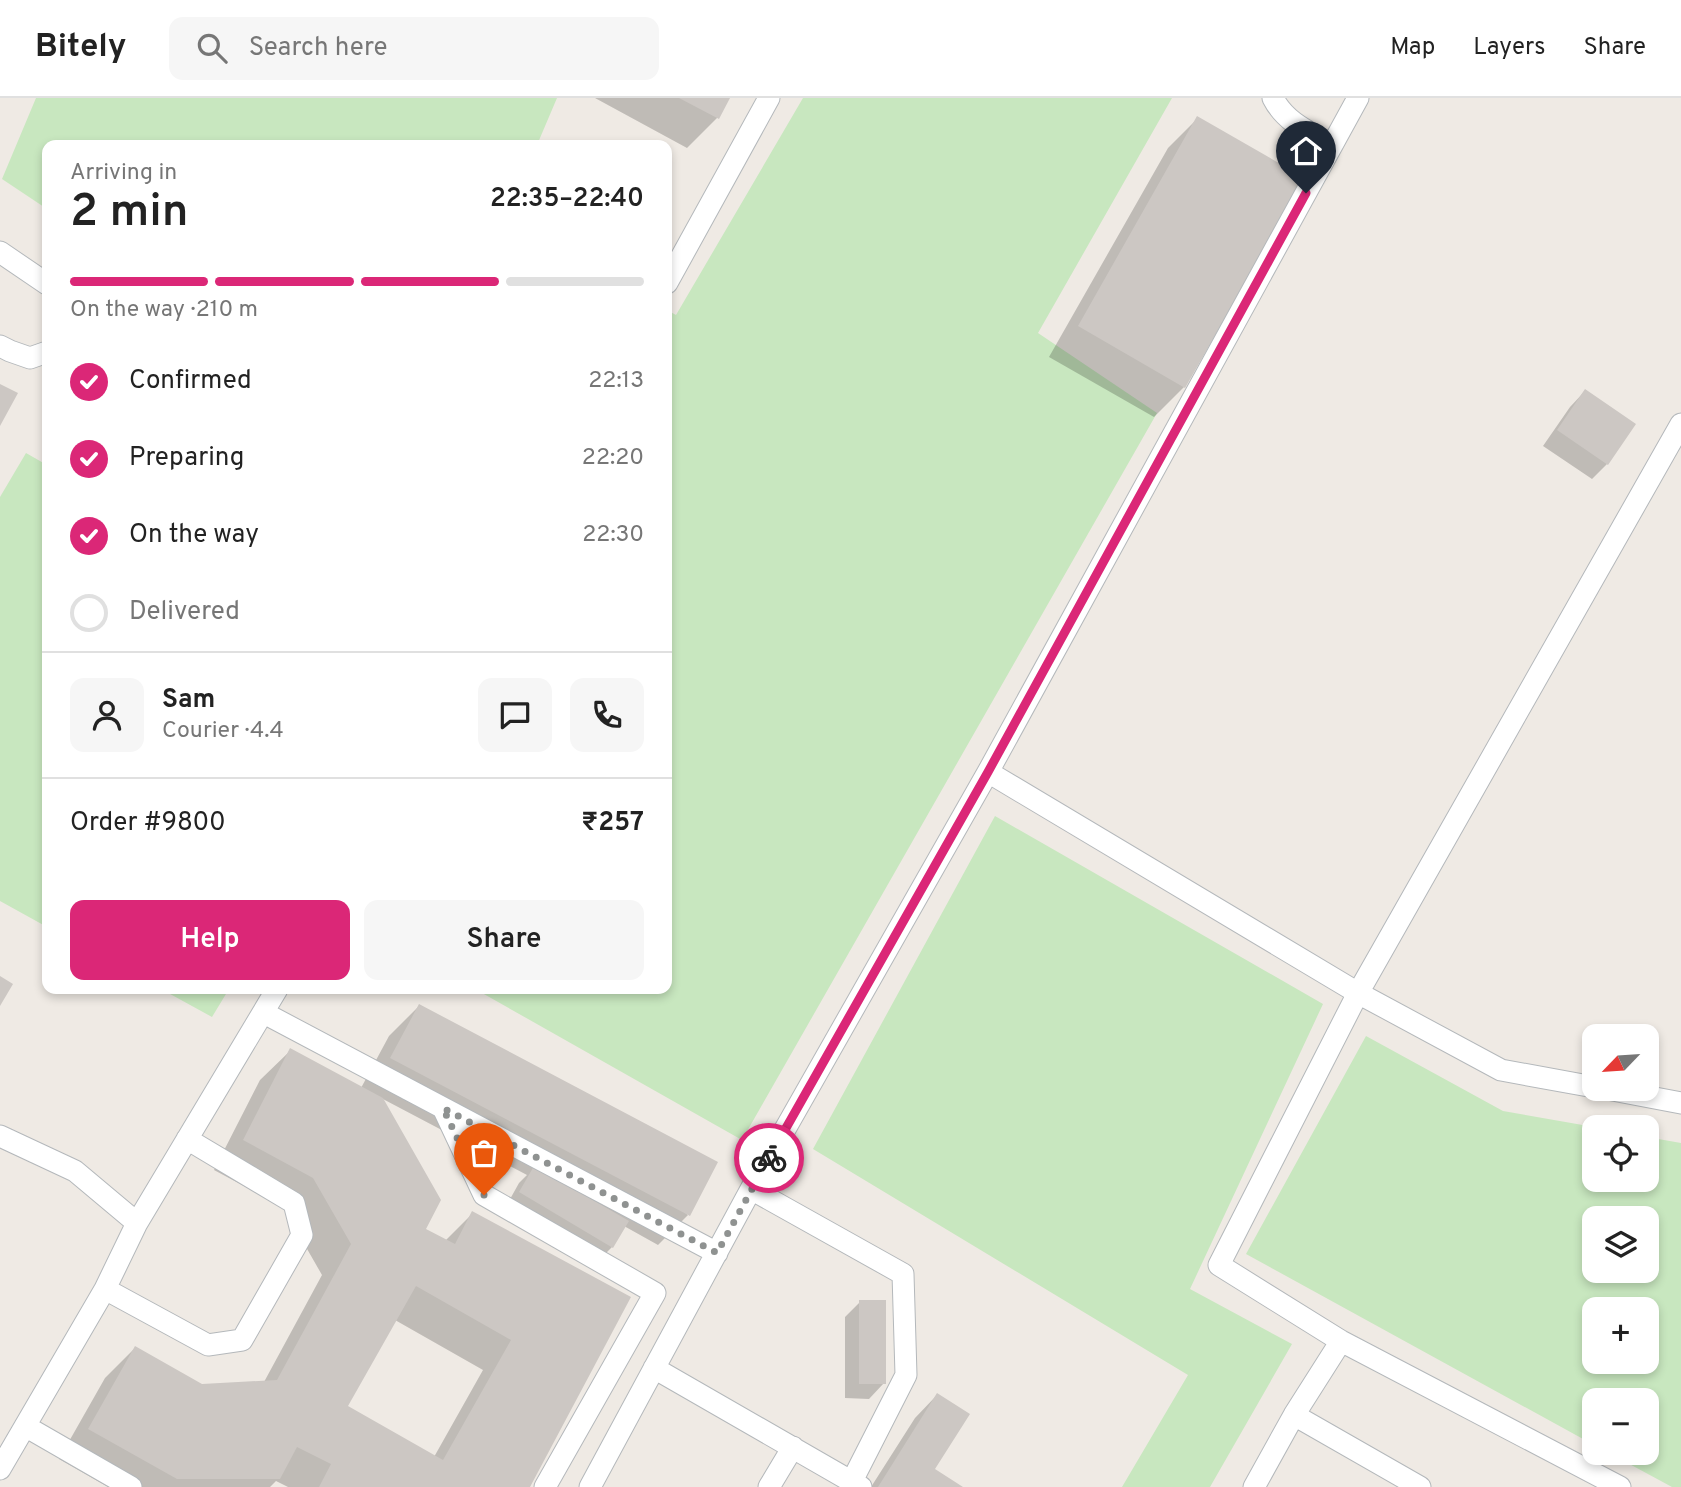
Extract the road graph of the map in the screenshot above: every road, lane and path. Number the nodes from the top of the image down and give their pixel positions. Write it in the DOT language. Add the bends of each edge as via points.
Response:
graph roads {
  1 [pos="769,98"];
  2 [pos="1273,98"];
  3 [pos="1358,98"];
  4 [pos="1332,145"];
  5 [pos="0,251"];
  6 [pos="672,274"];
  7 [pos="42,280"];
  8 [pos="0,346"];
  9 [pos="42,354"];
  10 [pos="1681,424"];
  11 [pos="988,772"];
  12 [pos="1358,993"];
  13 [pos="274,994"];
  14 [pos="264,1013"];
  15 [pos="1582,1085"];
  16 [pos="1659,1099"];
  17 [pos="1681,1103"];
  18 [pos="443,1108"];
  19 [pos="0,1136"];
  20 [pos="187,1139"];
  21 [pos="751,1189"];
  22 [pos="137,1223"];
  23 [pos="717,1253"];
  24 [pos="105,1289"];
  25 [pos="1341,1340"];
  26 [pos="654,1368"];
  27 [pos="1294,1415"];
  28 [pos="25,1426"];
  29 [pos="793,1447"];
  30 [pos="0,1469"];
  31 [pos="857,1484"];
  32 [pos="131,1487"];
  33 [pos="545,1487"];
  34 [pos="590,1487"];
  35 [pos="769,1487"];
  36 [pos="1254,1487"];
  37 [pos="1420,1487"];
  38 [pos="1620,1487"];
  1 -- 6 [label="lane"];
  2 -- 4 [label="lane" via="1294,124"];
  3 -- 4 [label="lane"];
  4 -- 11 [label="lane"];
  5 -- 7 [label="lane"];
  8 -- 9 [label="lane" via="30,358"];
  10 -- 12 [label="lane"];
  11 -- 12 [label="lane"];
  11 -- 21 [label="lane"];
  12 -- 15 [label="lane" via="1501,1070"];
  12 -- 25 [label="lane" via="1219,1265"];
  13 -- 14 [label="lane"];
  14 -- 18 [label="lane"];
  14 -- 20 [label="lane"];
  16 -- 17 [label="lane"];
  18 -- 23 [label="lane"];
  18 -- 33 [label="lane" via="484,1195 655,1293"];
  19 -- 22 [label="lane" via="75,1171"];
  20 -- 22 [label="lane"];
  20 -- 24 [label="lane" via="294,1203 302,1235 242,1340 208,1345"];
  21 -- 23 [label="lane"];
  21 -- 31 [label="lane" via="903,1274 906,1375"];
  22 -- 24 [label="lane"];
  23 -- 26 [label="lane"];
  24 -- 28 [label="lane"];
  25 -- 27 [label="lane"];
  25 -- 38 [label="lane"];
  26 -- 29 [label="lane"];
  26 -- 34 [label="lane"];
  27 -- 36 [label="lane"];
  27 -- 37 [label="lane"];
  28 -- 30 [label="lane"];
  28 -- 32 [label="lane"];
  29 -- 31 [label="lane"];
  29 -- 35 [label="lane"];
}
